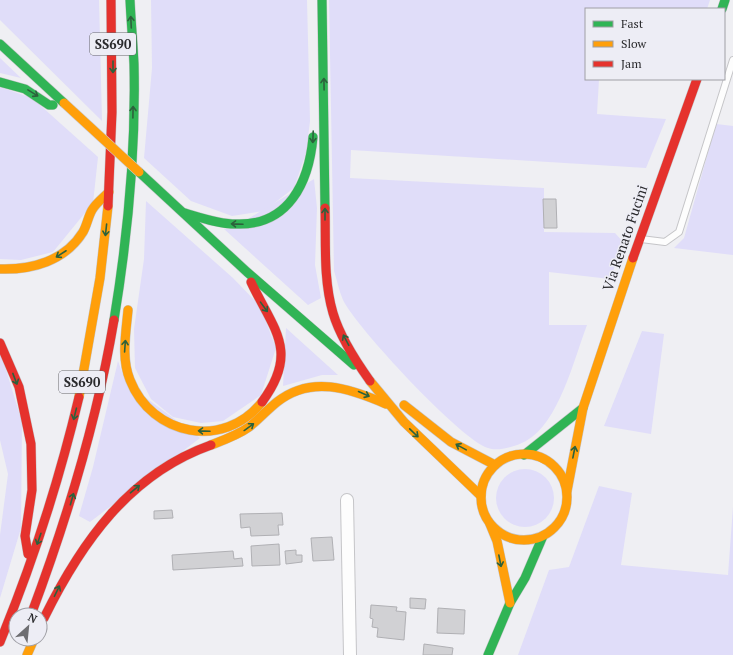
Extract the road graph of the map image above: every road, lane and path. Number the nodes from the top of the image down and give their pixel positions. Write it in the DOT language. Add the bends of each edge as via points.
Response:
graph roads {
  1 [pos="111,0"];
  2 [pos="130,0"];
  3 [pos="322,0"];
  4 [pos="0,44"];
  5 [pos="144,52"];
  6 [pos="733,60"];
  7 [pos="134,72"];
  8 [pos="697,80"];
  9 [pos="0,82"];
  10 [pos="64,103"];
  11 [pos="313,131"];
  12 [pos="109,192"];
  13 [pos="182,212"];
  14 [pos="640,238"];
  15 [pos="0,269"];
  16 [pos="247,272"];
  17 [pos="120,280"];
  18 [pos="0,343"];
  19 [pos="365,374"];
  20 [pos="387,405"];
  21 [pos="583,408"];
  22 [pos="524,455"];
  23 [pos="495,465"];
  24 [pos="567,491"];
  25 [pos="481,496"];
  26 [pos="347,500"];
  27 [pos="490,524"];
  28 [pos="543,536"];
  29 [pos="30,566"];
  30 [pos="510,603"];
  31 [pos="34,607"];
  32 [pos="48,610"];
  33 [pos="0,642"];
  34 [pos="350,655"];
  35 [pos="488,655"];
  1 -- 12 [label="main road, SS690, one-way" via="113,76"];
  7 -- 2 [label="main road, SS690, one-way"];
  19 -- 3 [label="main road, one-way" via="335,318 328,289"];
  4 -- 10 [label="main road"];
  5 -- 7 [label="main road"];
  6 -- 14 [label="lane" via="680,232 665,242"];
  17 -- 7 [label="main road, SS690, one-way" via="130,188"];
  8 -- 14 [label="main road, Via Renato Fucini"];
  9 -- 10 [label="main road, one-way" via="25,89 49,105"];
  10 -- 13 [label="main road, bridge"];
  11 -- 13 [label="main road, one-way" via="311,162 304,183 287,206 274,215 261,221 244,224 211,220"];
  12 -- 15 [label="main road, one-way" via="92,210 81,235 59,256 26,269"];
  12 -- 29 [label="main road, SS690, one-way" via="101,275 85,370 55,488"];
  13 -- 16 [label="main road"];
  14 -- 21 [label="main road, Via Renato Fucini"];
  16 -- 17 [label="main road, one-way" via="257,296 269,312 277,330 281,352 279,368 268,394 250,415 233,426 218,431 190,430 173,425 151,411 140,399 133,388 126,367 128,298"];
  16 -- 19 [label="main road"];
  31 -- 17 [label="main road, SS690, one-way" via="79,474 103,375"];
  18 -- 29 [label="main road, one-way" via="19,387 31,444 32,490 25,536"];
  19 -- 20 [label="main road"];
  23 -- 19 [label="main road, one-way" via="452,442"];
  20 -- 25 [label="main road, one-way"];
  32 -- 20 [label="main road, one-way" via="70,566 92,532 131,492 170,464 242,432 284,397 301,390 323,386 344,387"];
  21 -- 22 [label="main road"];
  24 -- 21 [label="main road, Via Renato Fucini, one-way"];
  22 -- 23 [label="main road" via="513,456"];
  22 -- 24 [label="main road" via="536,456 552,465 563,479"];
  23 -- 25 [label="main road" via="483,484"];
  24 -- 28 [label="main road" via="567,504 562,517 554,528"];
  25 -- 27 [label="main road" via="485,515"];
  26 -- 34 [label="street"];
  27 -- 28 [label="main road" via="501,534 514,539 529,540"];
  27 -- 30 [label="main road, one-way" via="497,541"];
  28 -- 30 [label="main road" via="525,578"];
  29 -- 33 [label="main road, SS690"];
  30 -- 35 [label="main road"];
}
